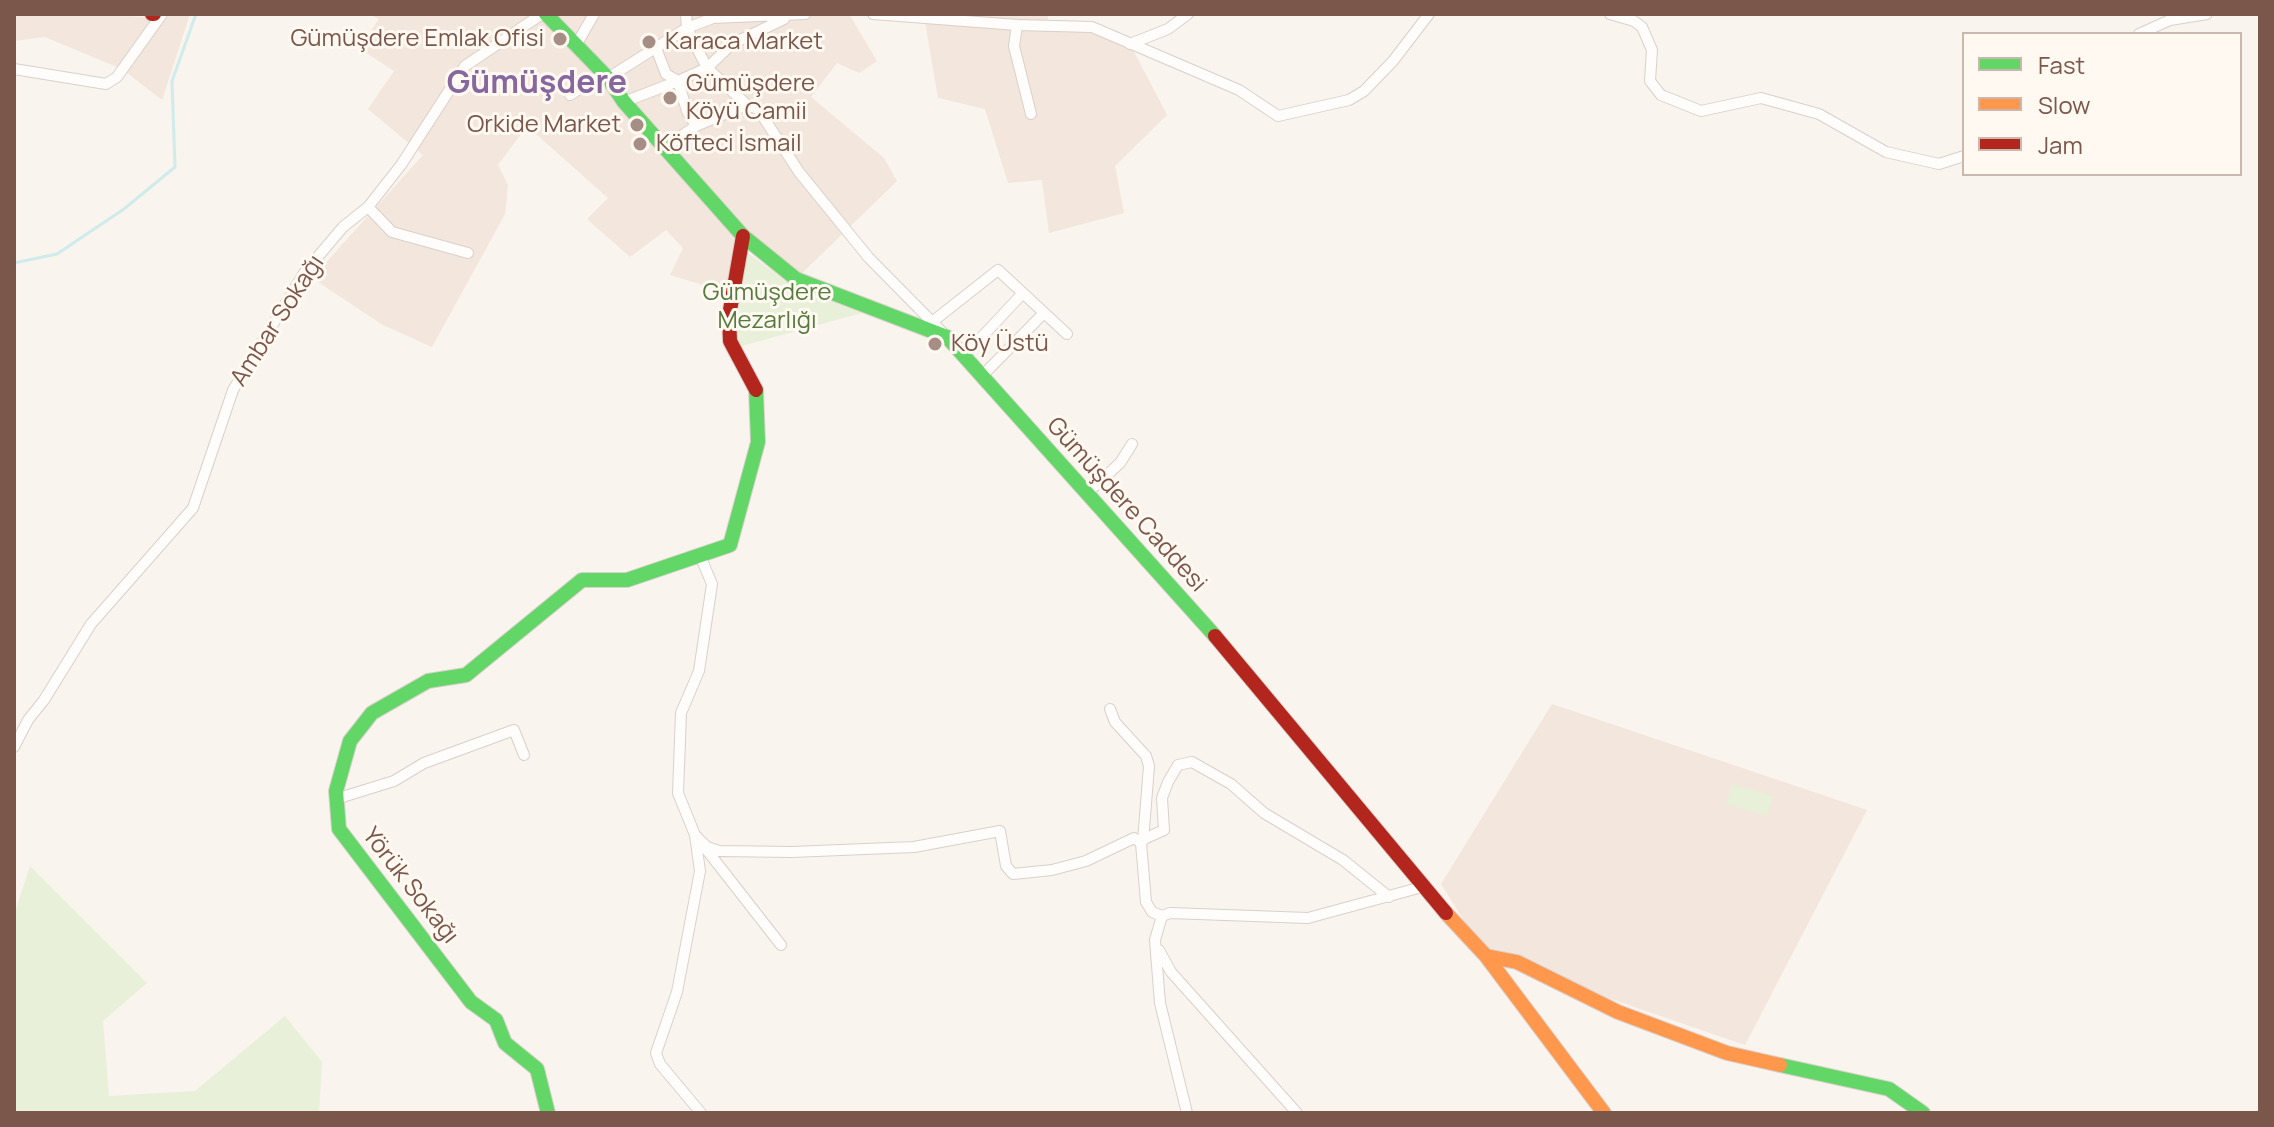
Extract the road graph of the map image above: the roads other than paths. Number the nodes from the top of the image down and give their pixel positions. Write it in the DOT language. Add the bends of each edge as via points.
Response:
graph roads {
  1 [pos="162,14"];
  2 [pos="544,14"];
  3 [pos="594,14"];
  4 [pos="686,14"];
  5 [pos="805,14"];
  6 [pos="873,14"];
  7 [pos="1188,14"];
  8 [pos="1429,14"];
  9 [pos="1610,14"];
  10 [pos="2207,14"];
  11 [pos="792,16"];
  12 [pos="1017,25"];
  13 [pos="687,28"];
  14 [pos="2143,32"];
  15 [pos="1130,44"];
  16 [pos="575,47"];
  17 [pos="656,48"];
  18 [pos="707,68"];
  19 [pos="14,69"];
  20 [pos="605,76"];
  21 [pos="678,81"];
  22 [pos="570,95"];
  23 [pos="624,102"];
  24 [pos="747,105"];
  25 [pos="1031,114"];
  26 [pos="696,126"];
  27 [pos="665,147"];
  28 [pos="1962,157"];
  29 [pos="368,207"];
  30 [pos="743,236"];
  31 [pos="468,253"];
  32 [pos="1023,293"];
  33 [pos="1044,313"];
  34 [pos="932,322"];
  35 [pos="1067,334"];
  36 [pos="947,337"];
  37 [pos="965,355"];
  38 [pos="983,375"];
  39 [pos="1132,444"];
  40 [pos="1086,494"];
  41 [pos="701,558"];
  42 [pos="1110,709"];
  43 [pos="14,747"];
  44 [pos="524,755"];
  45 [pos="336,799"];
  46 [pos="695,835"];
  47 [pos="1142,841"];
  48 [pos="1422,887"];
  49 [pos="1389,897"];
  50 [pos="1162,916"];
  51 [pos="1155,940"];
  52 [pos="781,945"];
  53 [pos="1486,956"];
  54 [pos="548,1113"];
  55 [pos="701,1113"];
  56 [pos="1187,1113"];
  57 [pos="1297,1113"];
  58 [pos="1604,1113"];
  59 [pos="1923,1113"];
  1 -- 19 [label="street" via="117,77 106,84"];
  2 -- 16 [label="street, Gümüşdere Caddesi"];
  2 -- 29 [label="street, Ambar Sokağı" via="465,66"];
  3 -- 16 [label="street"];
  4 -- 13 [label="street"];
  5 -- 11 [label="street"];
  6 -- 12 [label="street"];
  7 -- 15 [label="street" via="1168,29"];
  8 -- 15 [label="street" via="1364,91 1349,100 1278,116 1239,90"];
  9 -- 28 [label="street" via="1642,27 1652,50 1650,81 1661,95 1701,111 1761,98 1819,114 1886,152 1939,164"];
  10 -- 14 [label="street" via="2170,20"];
  11 -- 13 [label="street" via="725,16"];
  11 -- 18 [label="street" via="732,44"];
  12 -- 15 [label="street" via="1092,27"];
  12 -- 25 [label="street" via="1014,46"];
  13 -- 17 [label="street"];
  13 -- 18 [label="street"];
  16 -- 20 [label="street, Gümüşdere Caddesi"];
  17 -- 20 [label="street"];
  17 -- 21 [label="street" via="666,74"];
  18 -- 21 [label="street"];
  18 -- 24 [label="street"];
  20 -- 22 [label="street"];
  20 -- 23 [label="street, Gümüşdere Caddesi"];
  21 -- 23 [label="street"];
  21 -- 26 [label="street"];
  23 -- 27 [label="street, Gümüşdere Caddesi"];
  24 -- 26 [label="street"];
  24 -- 34 [label="street" via="758,109 869,258"];
  26 -- 27 [label="street"];
  27 -- 30 [label="street, Gümüşdere Caddesi"];
  29 -- 31 [label="street" via="392,232"];
  29 -- 43 [label="street, Ambar Sokağı" via="343,227 304,273 233,390 193,508 91,624"];
  30 -- 36 [label="street, Gümüşdere Caddesi" via="796,279"];
  30 -- 41 [label="street, Yörük Sokağı" via="729,316 730,341 758,393 758,442 736,534 730,545"];
  32 -- 33 [label="street"];
  32 -- 34 [label="street" via="998,270"];
  32 -- 37 [label="street"];
  33 -- 35 [label="street"];
  33 -- 38 [label="street"];
  34 -- 36 [label="street"];
  36 -- 37 [label="street, Gümüşdere Caddesi"];
  37 -- 38 [label="street, Gümüşdere Caddesi"];
  38 -- 40 [label="street, Gümüşdere Caddesi"];
  39 -- 40 [label="street" via="1120,463"];
  40 -- 48 [label="street, Gümüşdere Caddesi" via="1233,656"];
  41 -- 45 [label="street, Yörük Sokağı" via="627,580 582,580 466,675 428,681 372,713 350,741"];
  41 -- 46 [label="street" via="712,584 699,671 681,713 678,793"];
  42 -- 47 [label="street" via="1149,766"];
  44 -- 45 [label="street" via="514,730 424,763 394,781"];
  45 -- 54 [label="street, Yörük Sokağı" via="339,829 471,1002 496,1020 505,1043 537,1069"];
  46 -- 47 [label="street" via="719,851 792,852 914,847 1000,831 1006,866 1013,874 1052,870 1134,838"];
  46 -- 52 [label="street"];
  46 -- 55 [label="street" via="700,871 677,992 656,1053"];
  47 -- 49 [label="street" via="1164,830 1162,798 1168,782 1178,765 1192,762 1343,860"];
  47 -- 50 [label="street" via="1146,902"];
  48 -- 49 [label="street"];
  48 -- 53 [label="street, Gümüşdere Caddesi"];
  49 -- 50 [label="street" via="1308,918"];
  50 -- 51 [label="street"];
  51 -- 56 [label="street" via="1160,1003"];
  51 -- 57 [label="street" via="1171,972"];
  53 -- 58 [label="street, Gümüşdere Caddesi"];
  53 -- 59 [label="street" via="1517,962 1618,1012 1727,1053 1889,1089"];
}
